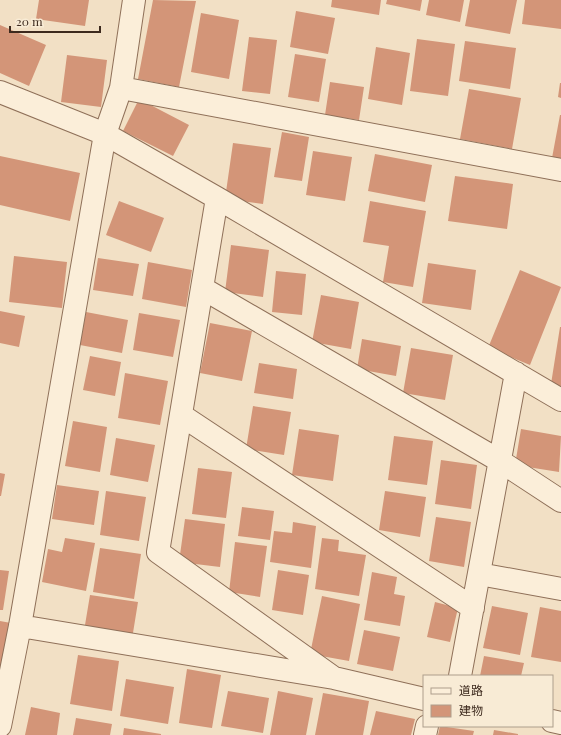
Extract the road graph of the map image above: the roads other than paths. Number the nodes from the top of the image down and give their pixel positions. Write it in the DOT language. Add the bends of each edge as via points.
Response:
graph roads {
  1 [pos="134,0"];
  2 [pos="121,88"];
  3 [pos="0,92"];
  4 [pos="105,134"];
  5 [pos="561,170"];
  6 [pos="218,198"];
  7 [pos="202,288"];
  8 [pos="516,373"];
  9 [pos="561,400"];
  10 [pos="181,416"];
  11 [pos="500,461"];
  12 [pos="561,501"];
  13 [pos="479,574"];
  14 [pos="561,589"];
  15 [pos="472,608"];
  16 [pos="20,626"];
  17 [pos="460,675"];
  18 [pos="334,678"];
  19 [pos="423,698"];
  20 [pos="0,726"];
  1 -- 2 [label="lane"];
  2 -- 4 [label="lane"];
  2 -- 5 [label="lane"];
  3 -- 4 [label="lane"];
  4 -- 6 [label="lane"];
  4 -- 16 [label="lane"];
  6 -- 7 [label="lane"];
  6 -- 8 [label="lane"];
  7 -- 10 [label="lane"];
  7 -- 11 [label="lane"];
  8 -- 9 [label="lane"];
  8 -- 11 [label="lane"];
  10 -- 15 [label="lane"];
  10 -- 18 [label="lane" via="158,552"];
  11 -- 12 [label="lane"];
  11 -- 13 [label="lane"];
  13 -- 14 [label="lane"];
  13 -- 15 [label="lane"];
  15 -- 17 [label="lane"];
  16 -- 18 [label="lane"];
  16 -- 20 [label="lane"];
  18 -- 19 [label="lane"];
}
